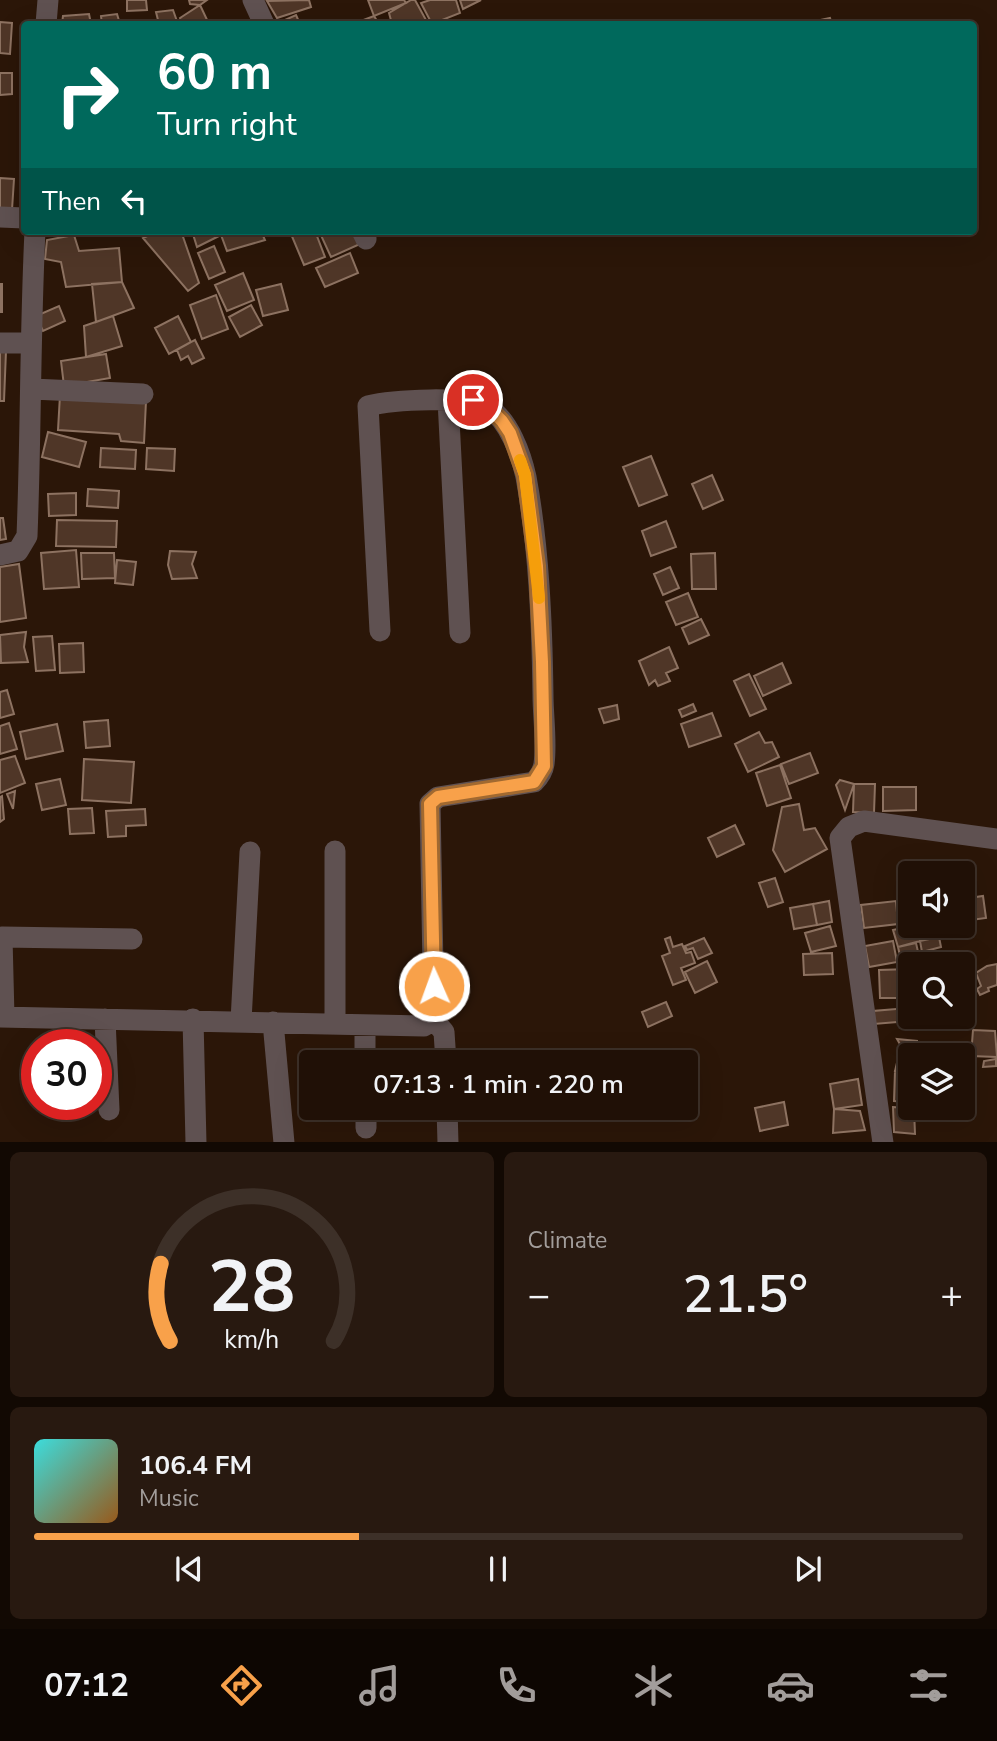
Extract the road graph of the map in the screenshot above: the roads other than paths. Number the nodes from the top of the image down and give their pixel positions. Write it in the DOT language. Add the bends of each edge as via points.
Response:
graph roads {
  1 [pos="48,0"];
  2 [pos="253,0"];
  3 [pos="47,21"];
  4 [pos="263,21"];
  5 [pos="0,218"];
  6 [pos="21,218"];
  7 [pos="35,235"];
  8 [pos="0,343"];
  9 [pos="30,343"];
  10 [pos="32,389"];
  11 [pos="143,394"];
  12 [pos="448,400"];
  13 [pos="0,555"];
  14 [pos="380,631"];
  15 [pos="460,633"];
  16 [pos="997,839"];
  17 [pos="335,850"];
  18 [pos="250,852"];
  19 [pos="132,939"];
  20 [pos="2,1017"];
  21 [pos="105,1019"];
  22 [pos="193,1019"];
  23 [pos="434,1020"];
  24 [pos="241,1021"];
  25 [pos="273,1022"];
  26 [pos="335,1023"];
  27 [pos="365,1026"];
  28 [pos="105,1029"];
  29 [pos="365,1050"];
  30 [pos="445,1050"];
  31 [pos="447,1120"];
  32 [pos="196,1142"];
  33 [pos="284,1142"];
  34 [pos="448,1142"];
  35 [pos="883,1142"];
  1 -- 3 [label="street"];
  2 -- 4 [label="street"];
  5 -- 6 [label="street"];
  7 -- 9 [label="street"];
  8 -- 9 [label="street"];
  9 -- 10 [label="street"];
  10 -- 11 [label="street"];
  10 -- 13 [label="street" via="27,536 18,551"];
  12 -- 14 [label="street" via="368,406"];
  12 -- 15 [label="street"];
  12 -- 23 [label="street" via="473,400 489,408 510,433 525,475 537,566 544,766 534,782 438,797 430,804"];
  16 -- 35 [label="street" via="864,821 849,827 840,838"];
  17 -- 26 [label="street"];
  18 -- 24 [label="street"];
  19 -- 20 [label="street" via="2,937"];
  20 -- 21 [label="street"];
  21 -- 22 [label="street"];
  21 -- 28 [label="street"];
  22 -- 24 [label="street"];
  22 -- 32 [label="street"];
  23 -- 27 [label="street" via="424,1026"];
  23 -- 30 [label="street" via="444,1031"];
  24 -- 25 [label="street"];
  25 -- 26 [label="street"];
  25 -- 33 [label="street"];
  26 -- 27 [label="street"];
  27 -- 29 [label="street"];
  31 -- 34 [label="street"];
}
